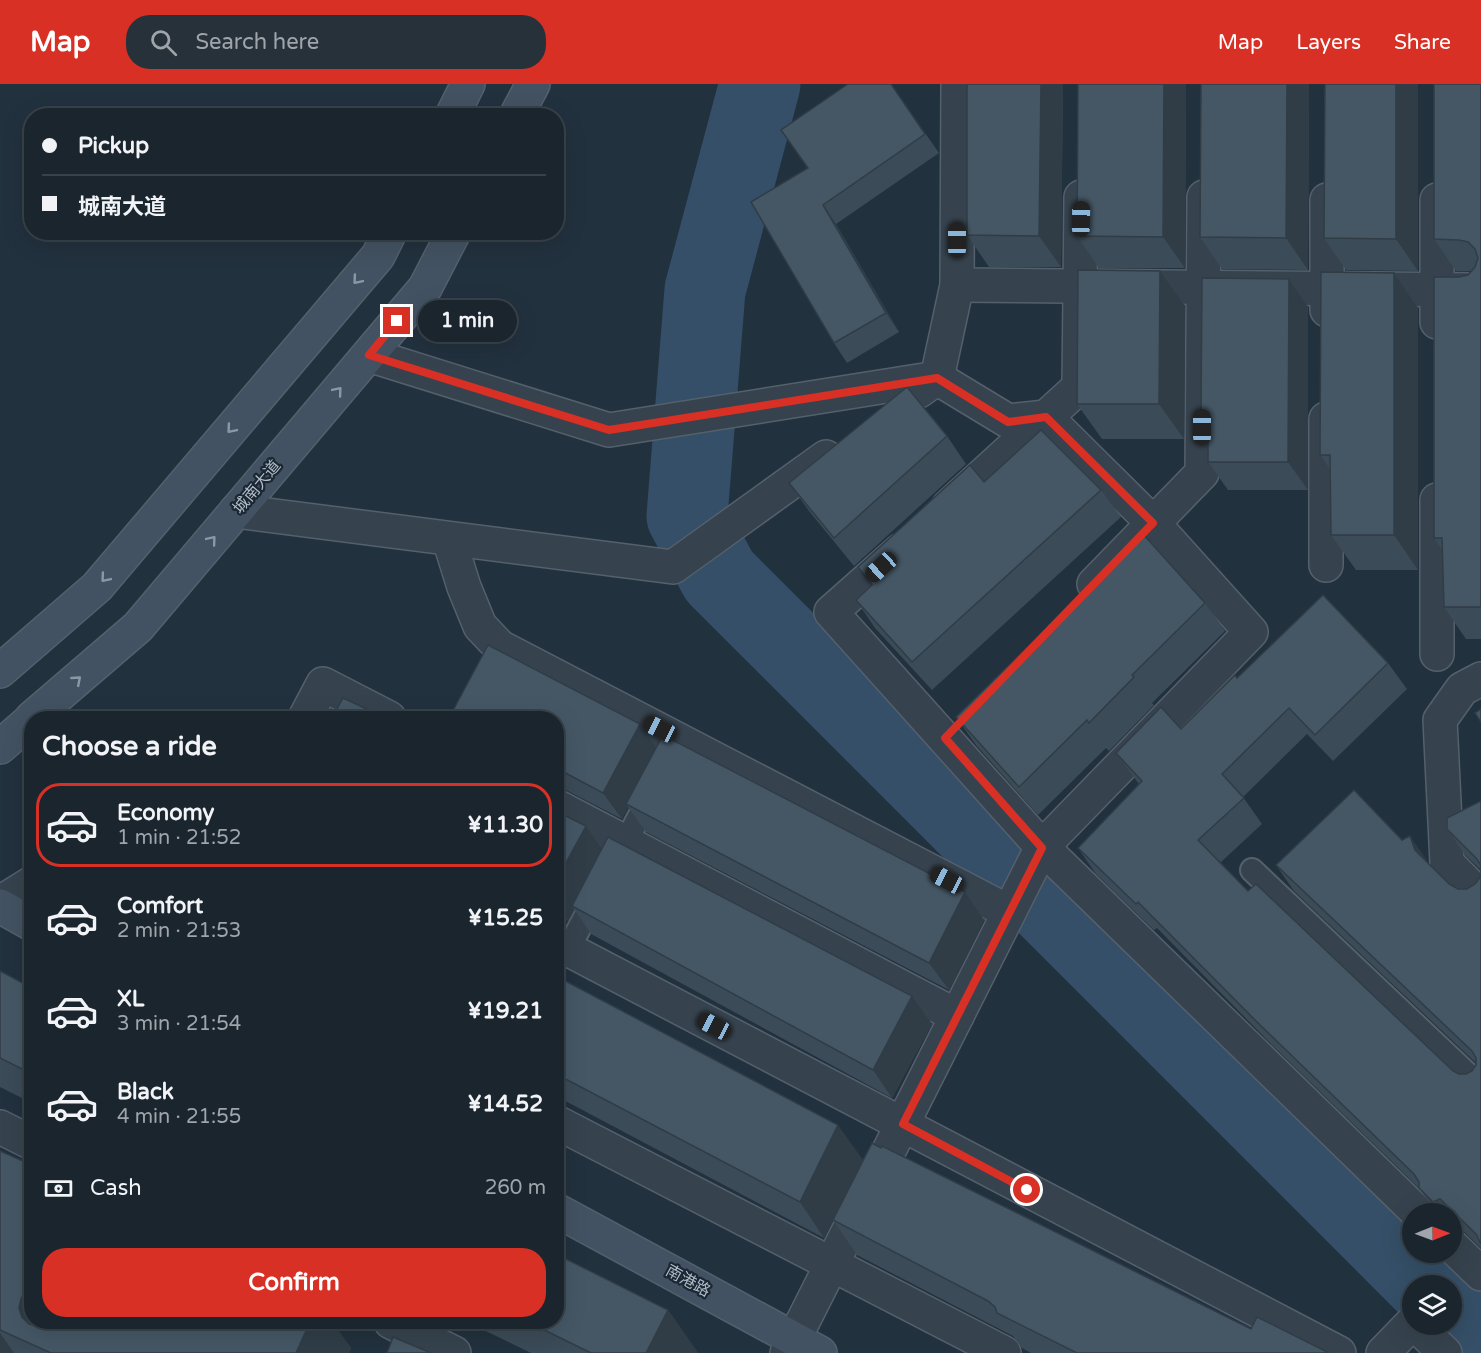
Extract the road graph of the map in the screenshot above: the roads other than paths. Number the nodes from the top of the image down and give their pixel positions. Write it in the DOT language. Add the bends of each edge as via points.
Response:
graph roads {
  1 [pos="468,84"];
  2 [pos="533,84"];
  3 [pos="958,84"];
  4 [pos="456,108"];
  5 [pos="520,108"];
  6 [pos="1082,168"];
  7 [pos="1204,168"];
  8 [pos="1327,175"];
  9 [pos="1437,176"];
  10 [pos="386,240"];
  11 [pos="450,240"];
  12 [pos="957,285"];
  13 [pos="1080,287"];
  14 [pos="1203,287"];
  15 [pos="1327,289"];
  16 [pos="1437,290"];
  17 [pos="1481,290"];
  18 [pos="1327,335"];
  19 [pos="1437,349"];
  20 [pos="369,355"];
  21 [pos="937,378"];
  22 [pos="1326,392"];
  23 [pos="1046,417"];
  24 [pos="879,420"];
  25 [pos="845,444"];
  26 [pos="1437,466"];
  27 [pos="237,511"];
  28 [pos="1153,523"];
  29 [pos="449,539"];
  30 [pos="1326,565"];
  31 [pos="1070,609"];
  32 [pos="1437,654"];
  33 [pos="0,671"];
  34 [pos="1481,679"];
  35 [pos="41,711"];
  36 [pos="309,711"];
  37 [pos="375,711"];
  38 [pos="24,726"];
  39 [pos="0,747"];
  40 [pos="670,757"];
  41 [pos="564,811"];
  42 [pos="626,843"];
  43 [pos="1042,848"];
  44 [pos="1252,870"];
  45 [pos="24,888"];
  46 [pos="1481,897"];
  47 [pos="0,904"];
  48 [pos="1009,912"];
  49 [pos="24,919"];
  50 [pos="564,943"];
  51 [pos="564,947"];
  52 [pos="957,1016"];
  53 [pos="1481,1087"];
  54 [pos="903,1124"];
  55 [pos="564,1126"];
  56 [pos="0,1127"];
  57 [pos="24,1139"];
  58 [pos="1408,1203"];
  59 [pos="564,1215"];
  60 [pos="1462,1256"];
  61 [pos="832,1264"];
  62 [pos="1481,1274"];
  63 [pos="399,1335"];
  64 [pos="1402,1335"];
  65 [pos="1426,1335"];
  66 [pos="800,1348"];
  67 [pos="454,1353"];
  68 [pos="1004,1353"];
  69 [pos="1339,1353"];
  70 [pos="1383,1353"];
  71 [pos="1445,1353"];
  1 -- 4 [label="main road"];
  2 -- 5 [label="main road"];
  3 -- 12 [label="street"];
  6 -- 13 [label="street"];
  7 -- 14 [label="street"];
  8 -- 15 [label="street"];
  9 -- 16 [label="street"];
  10 -- 33 [label="main road, one-way" via="378,256 97,587"];
  11 -- 20 [label="main road, 城南大道" via="425,288"];
  12 -- 13 [label="street"];
  12 -- 21 [label="street"];
  13 -- 14 [label="street"];
  13 -- 23 [label="street" via="1079,387"];
  14 -- 15 [label="street"];
  14 -- 28 [label="street" via="1202,473"];
  15 -- 16 [label="street"];
  15 -- 18 [label="street"];
  16 -- 17 [label="street"];
  16 -- 19 [label="street"];
  20 -- 21 [label="street" via="609,430"];
  27 -- 20 [label="main road, 城南大道, one-way"];
  21 -- 23 [label="street" via="1008,422"];
  21 -- 24 [label="street"];
  22 -- 30 [label="street"];
  23 -- 28 [label="street"];
  23 -- 43 [label="street" via="831,612 953,729"];
  25 -- 29 [label="street" via="673,567"];
  26 -- 32 [label="street"];
  27 -- 29 [label="street"];
  35 -- 27 [label="main road, 城南大道, one-way" via="138,627"];
  28 -- 31 [label="street"];
  28 -- 43 [label="street" via="1251,632"];
  29 -- 40 [label="street" via="480,626 500,647"];
  34 -- 46 [label="street" via="1462,689 1440,720 1447,863"];
  36 -- 37 [label="street" via="323,684"];
  38 -- 39 [label="main road, 城南大道"];
  40 -- 42 [label="lane"];
  40 -- 48 [label="street"];
  41 -- 42 [label="street"];
  42 -- 50 [label="lane"];
  42 -- 52 [label="street"];
  43 -- 48 [label="street"];
  43 -- 58 [label="street"];
  44 -- 53 [label="lane"];
  45 -- 47 [label="street"];
  47 -- 49 [label="main road"];
  48 -- 52 [label="street"];
  51 -- 54 [label="street"];
  52 -- 54 [label="street"];
  54 -- 61 [label="street"];
  54 -- 69 [label="street"];
  55 -- 61 [label="street"];
  56 -- 57 [label="street"];
  59 -- 66 [label="main road, 南港路"];
  60 -- 62 [label="street"];
  61 -- 66 [label="street"];
  61 -- 68 [label="street"];
  63 -- 67 [label="street"];
  64 -- 70 [label="street"];
  65 -- 71 [label="street"];
}
